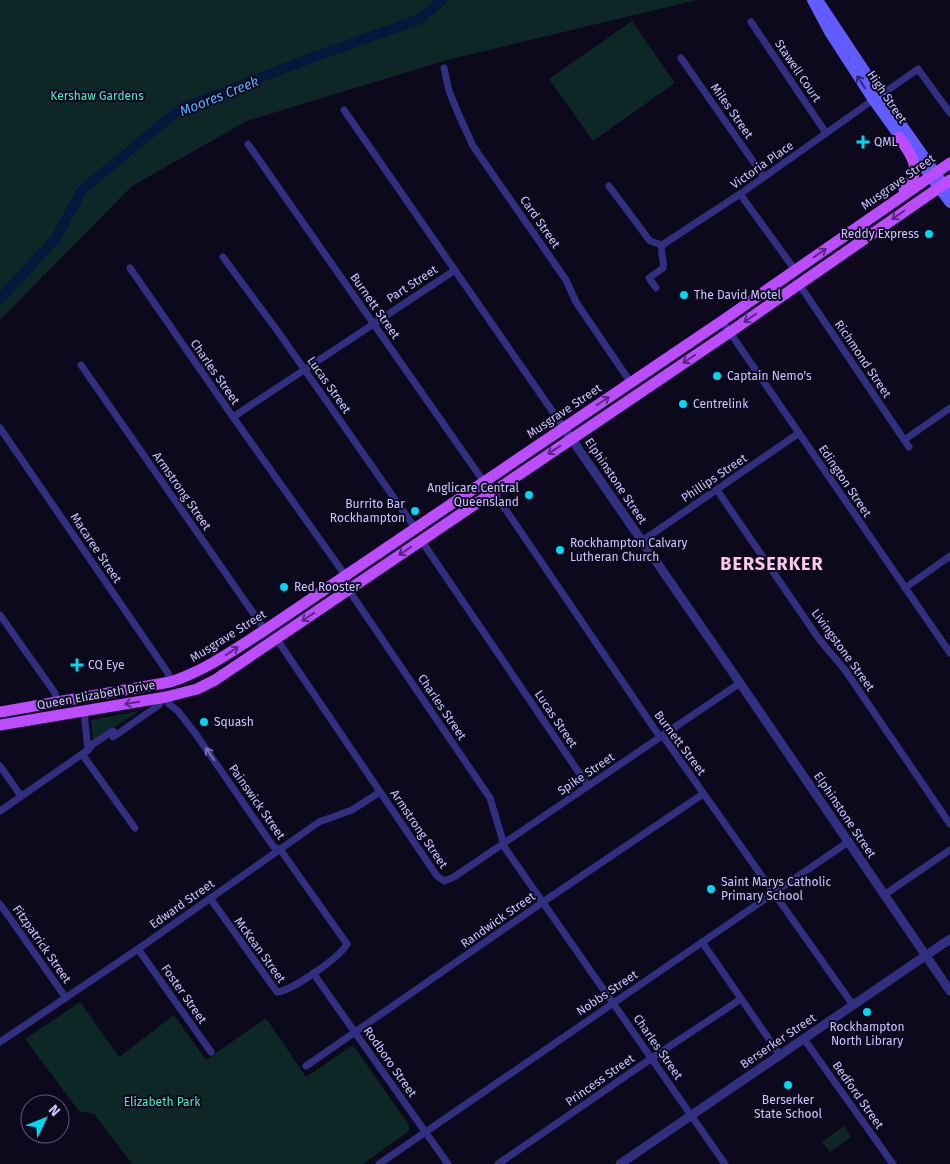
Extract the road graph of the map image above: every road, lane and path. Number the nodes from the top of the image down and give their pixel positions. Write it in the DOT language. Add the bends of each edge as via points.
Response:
graph roads {
  1 [pos="812,0"];
  2 [pos="818,0"];
  3 [pos="750,22"];
  4 [pos="834,32"];
  5 [pos="681,58"];
  6 [pos="444,68"];
  7 [pos="877,97"];
  8 [pos="344,110"];
  9 [pos="950,114"];
  10 [pos="826,133"];
  11 [pos="899,137"];
  12 [pos="248,144"];
  13 [pos="950,163"];
  14 [pos="932,174"];
  15 [pos="764,177"];
  16 [pos="609,186"];
  17 [pos="946,186"];
  18 [pos="740,194"];
  19 [pos="950,203"];
  20 [pos="884,208"];
  21 [pos="662,245"];
  22 [pos="223,257"];
  23 [pos="130,268"];
  24 [pos="455,270"];
  25 [pos="795,270"];
  26 [pos="799,284"];
  27 [pos="656,288"];
  28 [pos="722,321"];
  29 [pos="374,323"];
  30 [pos="730,332"];
  31 [pos="81,365"];
  32 [pos="304,370"];
  33 [pos="631,383"];
  34 [pos="950,408"];
  35 [pos="233,417"];
  36 [pos="0,428"];
  37 [pos="564,428"];
  38 [pos="799,433"];
  39 [pos="571,439"];
  40 [pos="904,440"];
  41 [pos="909,448"];
  42 [pos="484,482"];
  43 [pos="717,490"];
  44 [pos="493,491"];
  45 [pos="415,528"];
  46 [pos="421,540"];
  47 [pos="642,541"];
  48 [pos="950,556"];
  49 [pos="345,576"];
  50 [pos="905,588"];
  51 [pos="348,589"];
  52 [pos="0,615"];
  53 [pos="265,630"];
  54 [pos="276,638"];
  55 [pos="950,653"];
  56 [pos="190,676"];
  57 [pos="170,682"];
  58 [pos="740,683"];
  59 [pos="164,698"];
  60 [pos="57,702"];
  61 [pos="0,712"];
  62 [pos="84,712"];
  63 [pos="0,725"];
  64 [pos="661,736"];
  65 [pos="85,752"];
  66 [pos="0,766"];
  67 [pos="588,786"];
  68 [pos="380,792"];
  69 [pos="703,794"];
  70 [pos="21,796"];
  71 [pos="0,811"];
  72 [pos="950,824"];
  73 [pos="135,828"];
  74 [pos="848,842"];
  75 [pos="504,843"];
  76 [pos="278,850"];
  77 [pos="950,850"];
  78 [pos="444,880"];
  79 [pos="774,894"];
  80 [pos="884,895"];
  81 [pos="210,898"];
  82 [pos="543,902"];
  83 [pos="0,904"];
  84 [pos="950,939"];
  85 [pos="702,942"];
  86 [pos="347,944"];
  87 [pos="138,948"];
  88 [pos="926,956"];
  89 [pos="313,973"];
  90 [pos="950,991"];
  91 [pos="66,998"];
  92 [pos="742,999"];
  93 [pos="613,1002"];
  94 [pos="853,1005"];
  95 [pos="355,1032"];
  96 [pos="1,1039"];
  97 [pos="804,1039"];
  98 [pos="211,1052"];
  99 [pos="780,1055"];
  100 [pos="652,1058"];
  101 [pos="306,1066"];
  102 [pos="692,1115"];
  103 [pos="425,1132"];
  104 [pos="379,1164"];
  105 [pos="448,1164"];
  106 [pos="498,1164"];
  107 [pos="620,1164"];
  108 [pos="726,1164"];
  109 [pos="893,1164"];
  1 -- 4 [label="main road, High Street"];
  2 -- 4 [label="main road, High Street"];
  3 -- 10 [label="street, Stawell Court"];
  4 -- 7 [label="main road, High Street"];
  5 -- 15 [label="street, Miles Street"];
  6 -- 33 [label="street, Card Street" via="449,91 473,146 566,280 576,302"];
  7 -- 9 [label="street, Victoria Place" via="918,69"];
  7 -- 10 [label="street, Victoria Place"];
  7 -- 11 [label="main road, High Street"];
  7 -- 14 [label="main road, High Street"];
  8 -- 24 [label="street, Elphinstone Street"];
  10 -- 15 [label="street, Victoria Place"];
  11 -- 14 [label="main road, High Street"];
  11 -- 20 [label="main road" via="913,159 915,173 910,184"];
  12 -- 29 [label="street, Burnett Street"];
  13 -- 14 [label="main road, Musgrave Street"];
  14 -- 17 [label="main road, High Street"];
  14 -- 20 [label="main road, Musgrave Street"];
  15 -- 18 [label="street, Victoria Place"];
  16 -- 21 [label="street" via="650,241"];
  17 -- 19 [label="main road, High Street"];
  17 -- 26 [label="main road, one-way"];
  18 -- 21 [label="street, Victoria Place"];
  18 -- 25 [label="street"];
  25 -- 20 [label="main road, Musgrave Street, one-way"];
  21 -- 27 [label="street" via="663,268 649,278"];
  22 -- 32 [label="street, Lucas Street"];
  23 -- 35 [label="street, Charles Street"];
  24 -- 29 [label="street, Part Street"];
  24 -- 37 [label="street, Elphinstone Street"];
  25 -- 28 [label="main road, Musgrave Street"];
  26 -- 30 [label="main road, one-way"];
  26 -- 40 [label="street, Richmond Street"];
  28 -- 30 [label="street, Edington Street"];
  28 -- 33 [label="main road, Musgrave Street"];
  29 -- 32 [label="street, Part Street"];
  29 -- 42 [label="street, Burnett Street"];
  30 -- 38 [label="street, Edington Street"];
  30 -- 39 [label="main road, one-way"];
  31 -- 53 [label="street, Armstrong Street"];
  32 -- 35 [label="street, Part Street"];
  32 -- 45 [label="street, Lucas Street"];
  37 -- 33 [label="main road, Musgrave Street, one-way"];
  34 -- 40 [label="street"];
  35 -- 49 [label="street, Charles Street"];
  36 -- 57 [label="street, Macaree Street" via="168,673"];
  37 -- 39 [label="street, Elphinstone Street"];
  37 -- 42 [label="main road, Musgrave Street"];
  38 -- 43 [label="street, Phillips Street"];
  38 -- 50 [label="street, Edington Street"];
  39 -- 44 [label="main road, one-way"];
  39 -- 47 [label="street, Elphinstone Street"];
  40 -- 41 [label="street, Richmond Street"];
  42 -- 45 [label="main road, Musgrave Street"];
  43 -- 47 [label="street, Phillips Street"];
  43 -- 72 [label="street, Livingstone Street"];
  44 -- 46 [label="main road"];
  44 -- 64 [label="street, Burnett Street"];
  45 -- 49 [label="main road, Musgrave Street"];
  46 -- 51 [label="main road, one-way"];
  46 -- 67 [label="street, Lucas Street"];
  47 -- 58 [label="street, Elphinstone Street"];
  48 -- 50 [label="street"];
  49 -- 51 [label="street, Charles Street"];
  49 -- 53 [label="main road, Musgrave Street"];
  50 -- 55 [label="street, Edington Street"];
  51 -- 54 [label="main road, one-way"];
  51 -- 75 [label="street, Charles Street" via="490,798"];
  52 -- 60 [label="street" via="55,694"];
  56 -- 53 [label="main road, Musgrave Street, one-way"];
  54 -- 59 [label="main road, Queen Elizabeth Drive" via="215,680"];
  54 -- 68 [label="street, Armstrong Street"];
  56 -- 57 [label="main road, Queen Elizabeth Drive"];
  57 -- 60 [label="main road, Queen Elizabeth Drive"];
  58 -- 64 [label="street, Spike Street"];
  58 -- 74 [label="street, Elphinstone Street"];
  59 -- 62 [label="main road, Queen Elizabeth Drive, one-way"];
  59 -- 65 [label="street" via="159,705"];
  76 -- 59 [label="street, Painswick Street, one-way" via="195,733"];
  60 -- 61 [label="main road, Queen Elizabeth Drive"];
  62 -- 63 [label="main road, Queen Elizabeth Drive"];
  62 -- 65 [label="street"];
  64 -- 67 [label="street, Spike Street"];
  64 -- 69 [label="street, Burnett Street"];
  65 -- 70 [label="street"];
  65 -- 73 [label="street"];
  66 -- 70 [label="street"];
  67 -- 75 [label="street, Spike Street"];
  68 -- 76 [label="street, Edward Street" via="352,810 319,822"];
  68 -- 78 [label="street, Armstrong Street" via="437,876"];
  69 -- 79 [label="street, Burnett Street"];
  69 -- 82 [label="street, Randwick Street"];
  70 -- 71 [label="street"];
  74 -- 79 [label="street, Nobbs Street"];
  74 -- 80 [label="street, Elphinstone Street"];
  75 -- 78 [label="street, Spike Street" via="454,877"];
  75 -- 82 [label="street, Charles Street"];
  76 -- 81 [label="street, Edward Street"];
  76 -- 86 [label="street, Painswick Street"];
  77 -- 80 [label="street"];
  79 -- 85 [label="street, Nobbs Street"];
  79 -- 94 [label="street, Burnett Street"];
  80 -- 88 [label="street, Elphinstone Street"];
  81 -- 87 [label="street, Edward Street"];
  81 -- 89 [label="street, McKean Street" via="277,992 286,991"];
  82 -- 93 [label="street, Charles Street"];
  82 -- 95 [label="street, Randwick Street"];
  83 -- 91 [label="street, Fitzpatrick Street"];
  84 -- 88 [label="street, Berserker Street"];
  85 -- 92 [label="street"];
  85 -- 93 [label="street, Nobbs Street"];
  86 -- 89 [label="street, McKean Street" via="343,951"];
  87 -- 91 [label="street, Edward Street"];
  87 -- 98 [label="street, Foster Street"];
  88 -- 90 [label="street, Elphinstone Street"];
  88 -- 94 [label="street, Berserker Street"];
  89 -- 95 [label="street, Rodboro Street"];
  91 -- 96 [label="street, Edward Street"];
  92 -- 99 [label="street"];
  92 -- 100 [label="street, Princess Street"];
  93 -- 100 [label="street, Charles Street"];
  93 -- 103 [label="street, Nobbs Street"];
  94 -- 97 [label="street, Berserker Street"];
  95 -- 101 [label="street, Randwick Street"];
  95 -- 103 [label="street, Rodboro Street"];
  97 -- 99 [label="street, Berserker Street"];
  97 -- 109 [label="street, Bedford Street"];
  99 -- 102 [label="street, Berserker Street"];
  100 -- 102 [label="street, Charles Street"];
  100 -- 106 [label="street, Princess Street"];
  102 -- 107 [label="street, Berserker Street"];
  102 -- 108 [label="street, Charles Street"];
  103 -- 104 [label="street, Nobbs Street"];
  103 -- 105 [label="street, Rodboro Street"];
}
